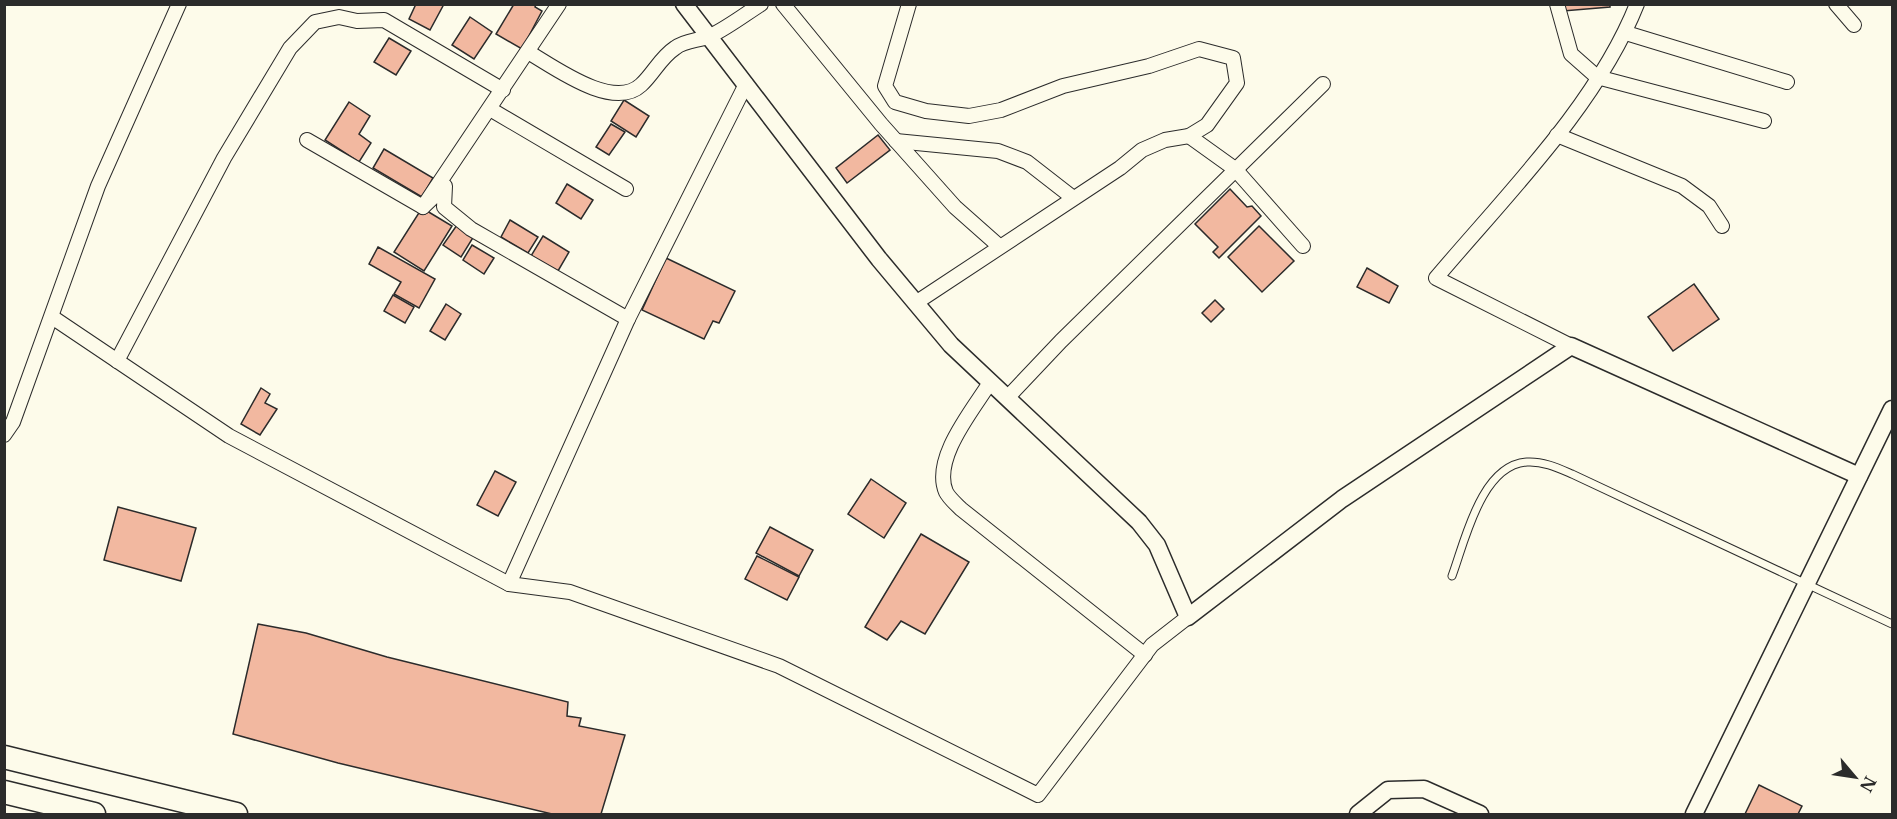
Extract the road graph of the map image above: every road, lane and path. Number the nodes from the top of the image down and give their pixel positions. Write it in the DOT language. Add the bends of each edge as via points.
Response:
graph roads {
  1 [pos="178,4"];
  2 [pos="559,4"];
  3 [pos="684,4"];
  4 [pos="761,4"];
  5 [pos="783,4"];
  6 [pos="909,4"];
  7 [pos="1557,4"];
  8 [pos="1637,4"];
  9 [pos="1836,4"];
  10 [pos="1854,25"];
  11 [pos="1626,33"];
  12 [pos="709,36"];
  13 [pos="528,52"];
  14 [pos="1598,77"];
  15 [pos="1788,82"];
  16 [pos="746,84"];
  17 [pos="1323,84"];
  18 [pos="503,90"];
  19 [pos="490,109"];
  20 [pos="1764,121"];
  21 [pos="1557,135"];
  22 [pos="1189,136"];
  23 [pos="307,140"];
  24 [pos="896,141"];
  25 [pos="1235,170"];
  26 [pos="626,189"];
  27 [pos="1072,197"];
  28 [pos="423,207"];
  29 [pos="1722,226"];
  30 [pos="999,246"];
  31 [pos="1303,246"];
  32 [pos="917,302"];
  33 [pos="52,317"];
  34 [pos="628,319"];
  35 [pos="1571,346"];
  36 [pos="117,361"];
  37 [pos="989,384"];
  38 [pos="1007,398"];
  39 [pos="1893,409"];
  40 [pos="4,435"];
  41 [pos="1859,476"];
  42 [pos="1452,576"];
  43 [pos="1806,582"];
  44 [pos="508,584"];
  45 [pos="1188,618"];
  46 [pos="1893,624"];
  47 [pos="1144,655"];
  48 [pos="4,757"];
  49 [pos="4,792"];
  50 [pos="94,814"];
  51 [pos="236,814"];
  52 [pos="1358,814"];
  53 [pos="1480,814"];
  54 [pos="1694,814"];
  1 -- 33 [label="street" via="98,186"];
  2 -- 13 [label="street"];
  3 -- 12 [label="street"];
  4 -- 12 [label="street"];
  5 -- 24 [label="street"];
  6 -- 22 [label="street" via="885,86 895,102 926,111 969,116 1001,110 1063,86 1149,66 1199,49 1233,58 1237,83 1207,125"];
  7 -- 14 [label="street" via="1571,54"];
  8 -- 11 [label="street"];
  9 -- 10 [label="street"];
  11 -- 14 [label="street"];
  11 -- 15 [label="street"];
  12 -- 13 [label="street" via="681,44 664,55 639,87 624,93 604,92 583,84"];
  12 -- 16 [label="street"];
  13 -- 18 [label="street"];
  14 -- 20 [label="street"];
  14 -- 21 [label="street"];
  16 -- 32 [label="street" via="879,259"];
  16 -- 34 [label="street"];
  17 -- 25 [label="street"];
  18 -- 19 [label="street"];
  18 -- 36 [label="street" via="384,20 339,17 315,22 290,48 224,158"];
  19 -- 26 [label="street"];
  19 -- 28 [label="street"];
  21 -- 29 [label="street" via="1682,186 1709,206"];
  21 -- 35 [label="street" via="1436,278"];
  22 -- 25 [label="street"];
  22 -- 27 [label="street" via="1165,140 1142,150"];
  23 -- 28 [label="street"];
  24 -- 27 [label="street" via="1014,155"];
  24 -- 30 [label="street" via="955,207"];
  25 -- 31 [label="street"];
  25 -- 38 [label="street"];
  27 -- 30 [label="street"];
  28 -- 34 [label="street" via="445,186 444,207 471,229"];
  30 -- 32 [label="street"];
  32 -- 37 [label="street"];
  33 -- 36 [label="street"];
  33 -- 40 [label="street" via="13,422"];
  34 -- 44 [label="street"];
  35 -- 41 [label="street"];
  35 -- 45 [label="street" via="1342,499"];
  36 -- 44 [label="street" via="229,436"];
  37 -- 38 [label="street"];
  37 -- 47 [label="street" via="948,451 942,479 946,494"];
  38 -- 45 [label="street" via="1139,522 1157,545"];
  39 -- 41 [label="street"];
  41 -- 43 [label="street"];
  42 -- 43 [label="lane" via="1480,500 1496,477 1527,462 1572,474"];
  43 -- 46 [label="lane"];
  43 -- 54 [label="street"];
  44 -- 47 [label="street" via="570,592 779,666 1038,795"];
  45 -- 47 [label="street"];
  48 -- 51 [label="highway"];
  49 -- 50 [label="highway"];
  52 -- 53 [label="street" via="1388,790 1424,789"];
}
